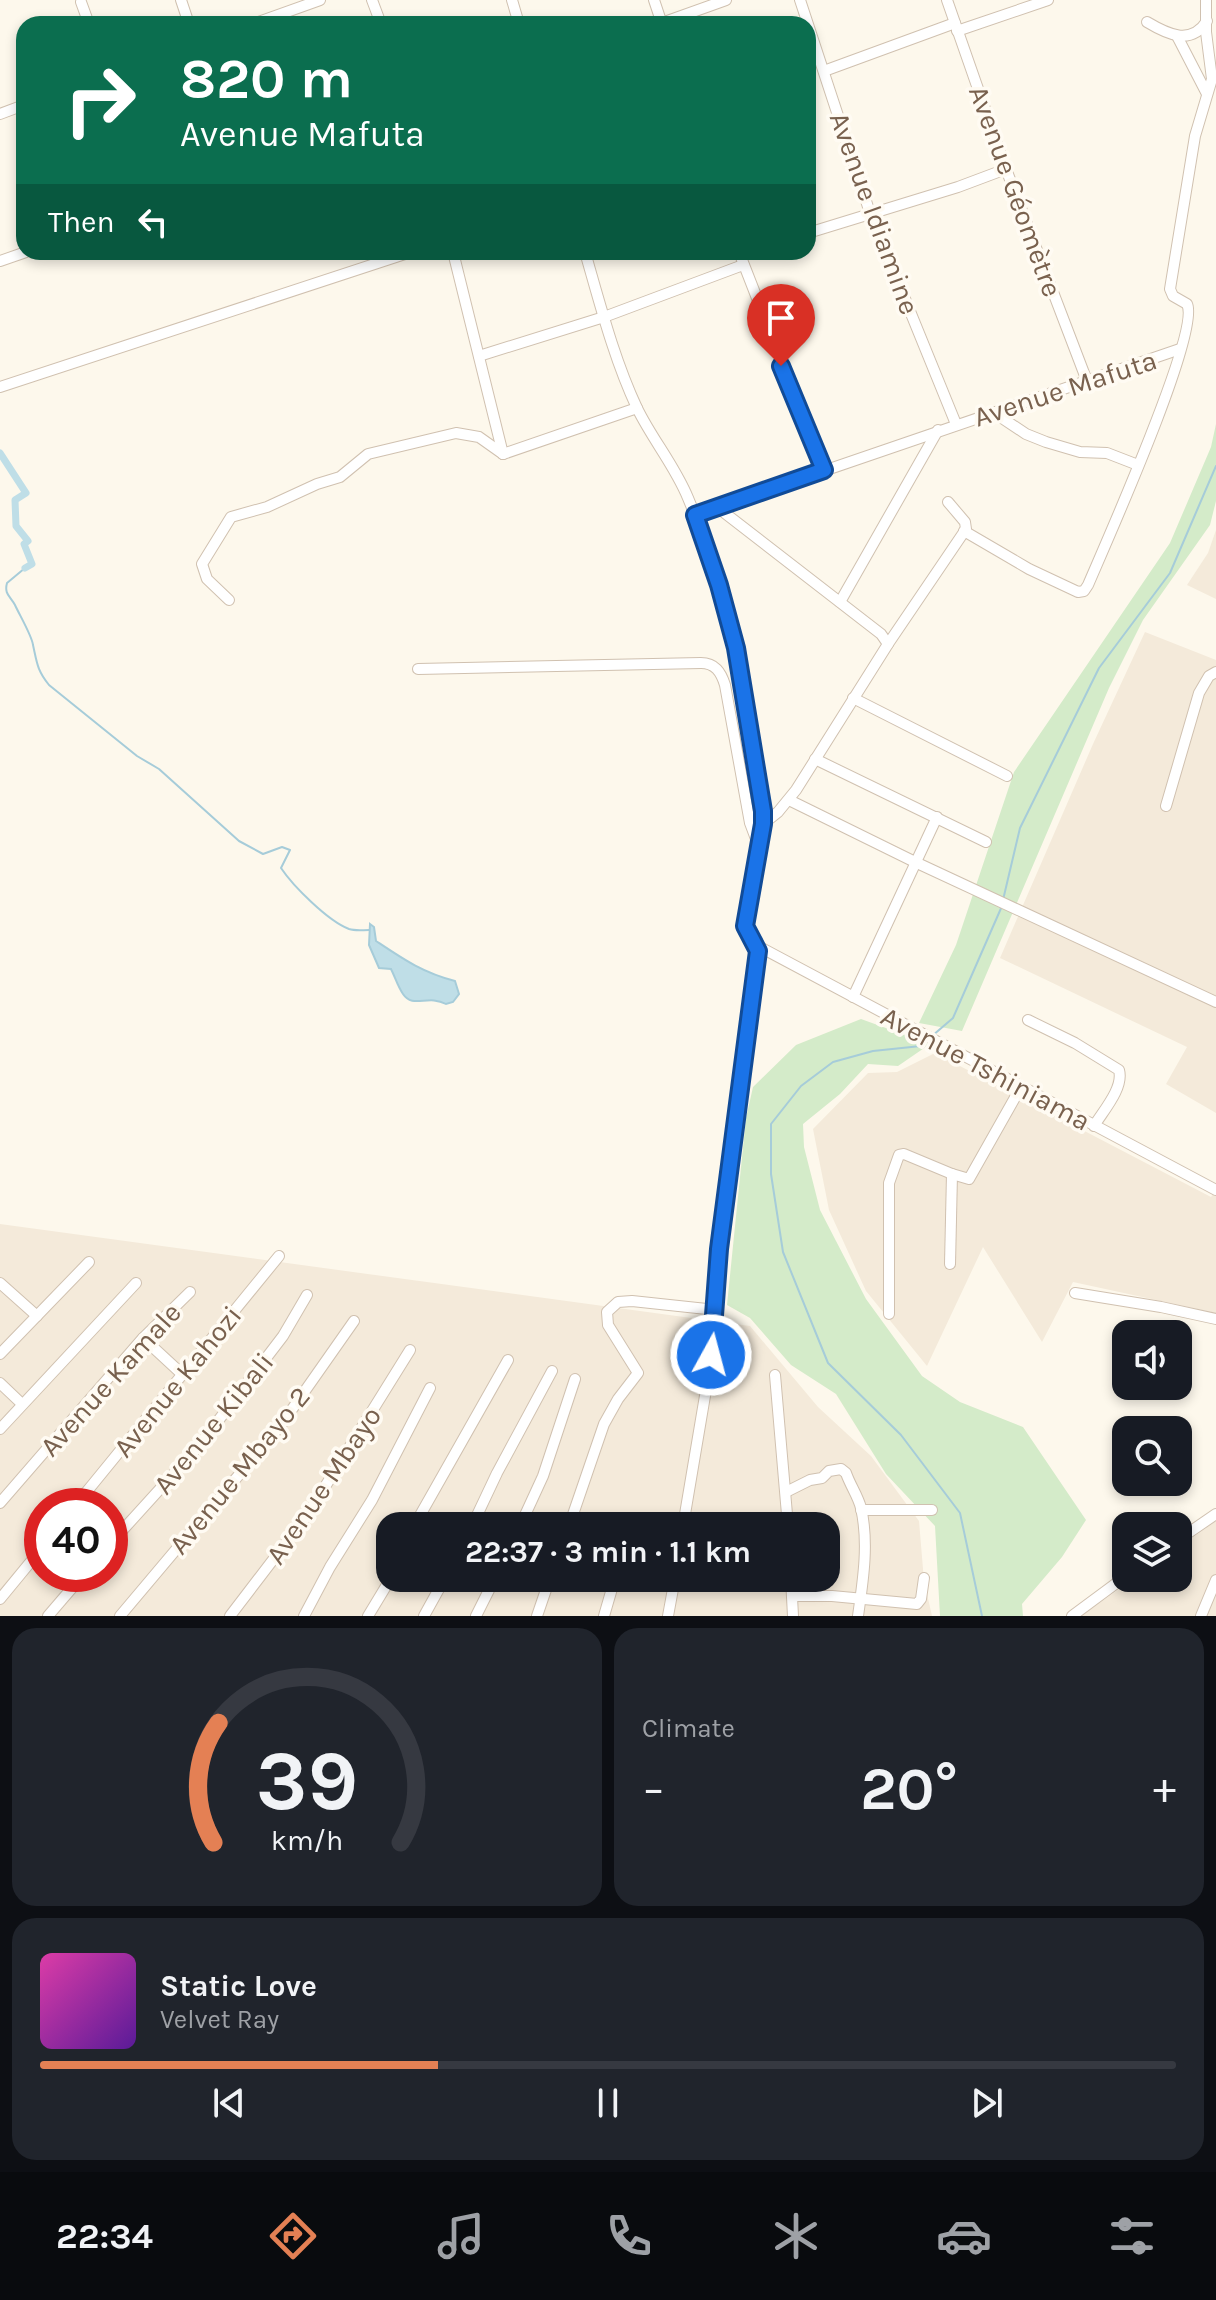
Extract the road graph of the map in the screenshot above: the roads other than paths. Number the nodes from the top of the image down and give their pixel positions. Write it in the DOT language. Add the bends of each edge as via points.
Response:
graph roads {
  1 [pos="320,0"];
  2 [pos="726,0"];
  3 [pos="947,0"];
  4 [pos="1048,0"];
  5 [pos="1206,0"];
  6 [pos="275,16"];
  7 [pos="683,16"];
  8 [pos="1207,21"];
  9 [pos="1147,22"];
  10 [pos="956,27"];
  11 [pos="1177,36"];
  12 [pos="816,47"];
  13 [pos="824,71"];
  14 [pos="1207,94"];
  15 [pos="1006,169"];
  16 [pos="870,213"];
  17 [pos="816,230"];
  18 [pos="387,260"];
  19 [pos="455,260"];
  20 [pos="587,260"];
  21 [pos="733,260"];
  22 [pos="744,260"];
  23 [pos="604,317"];
  24 [pos="1180,349"];
  25 [pos="479,356"];
  26 [pos="1087,381"];
  27 [pos="0,387"];
  28 [pos="637,408"];
  29 [pos="993,412"];
  30 [pos="956,424"];
  31 [pos="938,430"];
  32 [pos="503,454"];
  33 [pos="1138,465"];
  34 [pos="824,470"];
  35 [pos="948,502"];
  36 [pos="717,507"];
  37 [pos="695,515"];
  38 [pos="964,531"];
  39 [pos="229,600"];
  40 [pos="840,602"];
  41 [pos="888,644"];
  42 [pos="418,669"];
  43 [pos="1216,672"];
  44 [pos="853,698"];
  45 [pos="815,759"];
  46 [pos="1007,776"];
  47 [pos="789,800"];
  48 [pos="1166,806"];
  49 [pos="937,817"];
  50 [pos="763,824"];
  51 [pos="986,842"];
  52 [pos="759,847"];
  53 [pos="915,862"];
  54 [pos="756,945"];
  55 [pos="770,953"];
  56 [pos="757,962"];
  57 [pos="853,997"];
  58 [pos="1216,1002"];
  59 [pos="1028,1020"];
  60 [pos="1021,1087"];
  61 [pos="1094,1126"];
  62 [pos="952,1174"];
  63 [pos="1216,1190"];
  64 [pos="279,1256"];
  65 [pos="89,1262"];
  66 [pos="950,1264"];
  67 [pos="0,1283"];
  68 [pos="136,1283"];
  69 [pos="190,1292"];
  70 [pos="1075,1293"];
  71 [pos="307,1295"];
  72 [pos="716,1310"];
  73 [pos="889,1314"];
  74 [pos="37,1316"];
  75 [pos="1216,1319"];
  76 [pos="354,1321"];
  77 [pos="143,1338"];
  78 [pos="410,1350"];
  79 [pos="0,1354"];
  80 [pos="508,1360"];
  81 [pos="552,1371"];
  82 [pos="183,1375"];
  83 [pos="775,1375"];
  84 [pos="575,1379"];
  85 [pos="0,1383"];
  86 [pos="430,1388"];
  87 [pos="22,1404"];
  88 [pos="0,1429"];
  89 [pos="90,1488"];
  90 [pos="786,1492"];
  91 [pos="0,1503"];
  92 [pos="861,1510"];
  93 [pos="932,1510"];
  94 [pos="422,1512"];
  95 [pos="479,1512"];
  96 [pos="527,1512"];
  97 [pos="574,1512"];
  98 [pos="685,1512"];
  99 [pos="787,1512"];
  100 [pos="1216,1514"];
  101 [pos="1205,1521"];
  102 [pos="128,1524"];
  103 [pos="1216,1526"];
  104 [pos="1192,1530"];
  105 [pos="24,1570"];
  106 [pos="924,1578"];
  107 [pos="1216,1580"];
  108 [pos="1112,1586"];
  109 [pos="69,1592"];
  110 [pos="383,1592"];
  111 [pos="437,1592"];
  112 [pos="488,1592"];
  113 [pos="545,1592"];
  114 [pos="611,1592"];
  115 [pos="672,1592"];
  116 [pos="792,1592"];
  117 [pos="792,1596"];
  118 [pos="861,1598"];
  119 [pos="0,1599"];
  120 [pos="48,1616"];
  121 [pos="120,1616"];
  122 [pos="230,1616"];
  123 [pos="304,1616"];
  124 [pos="368,1616"];
  125 [pos="424,1616"];
  126 [pos="476,1616"];
  127 [pos="537,1616"];
  128 [pos="604,1616"];
  129 [pos="668,1616"];
  130 [pos="793,1616"];
  131 [pos="858,1616"];
  132 [pos="1072,1616"];
  133 [pos="1201,1616"];
  1 -- 6 [label="street"];
  2 -- 7 [label="street"];
  3 -- 10 [label="street, Avenue Géomètre"];
  4 -- 10 [label="street"];
  5 -- 8 [label="street, Avenue Mafuta"];
  8 -- 11 [label="street" via="1193,34"];
  8 -- 14 [label="street, Avenue Mafuta" via="1212,79"];
  9 -- 11 [label="street"];
  10 -- 13 [label="street"];
  10 -- 15 [label="street, Avenue Géomètre"];
  11 -- 14 [label="street"];
  12 -- 13 [label="street, Avenue Idiamine"];
  13 -- 16 [label="street, Avenue Idiamine"];
  14 -- 24 [label="street, Avenue Mafuta" via="1170,289 1190,309"];
  15 -- 16 [label="street"];
  15 -- 26 [label="street, Avenue Géomètre"];
  16 -- 17 [label="street"];
  16 -- 30 [label="street, Avenue Idiamine"];
  18 -- 27 [label="street"];
  19 -- 25 [label="street"];
  20 -- 23 [label="street"];
  21 -- 23 [label="street"];
  22 -- 34 [label="street"];
  23 -- 25 [label="street"];
  23 -- 28 [label="street"];
  24 -- 26 [label="street, Avenue Mafuta"];
  24 -- 33 [label="street"];
  25 -- 32 [label="street"];
  26 -- 29 [label="street, Avenue Mafuta"];
  28 -- 32 [label="street"];
  28 -- 37 [label="street"];
  29 -- 30 [label="street, Avenue Mafuta"];
  29 -- 33 [label="street" via="1046,442 1107,453"];
  30 -- 31 [label="street, Avenue Mafuta"];
  31 -- 34 [label="street, Avenue Mafuta"];
  31 -- 40 [label="street"];
  32 -- 39 [label="street" via="473,435 445,434 368,454 340,477 233,516 202,564 207,579"];
  33 -- 38 [label="street" via="1082,592"];
  34 -- 36 [label="street, Avenue Mafuta"];
  35 -- 38 [label="street" via="965,522"];
  36 -- 37 [label="street, Avenue Mafuta"];
  36 -- 40 [label="street"];
  37 -- 50 [label="street" via="736,648"];
  38 -- 41 [label="street"];
  40 -- 41 [label="street"];
  41 -- 44 [label="street"];
  42 -- 52 [label="street" via="712,665 725,685"];
  43 -- 48 [label="street" via="1199,693"];
  44 -- 45 [label="street"];
  44 -- 46 [label="street"];
  45 -- 47 [label="street"];
  45 -- 49 [label="street"];
  47 -- 50 [label="street"];
  47 -- 53 [label="street"];
  49 -- 51 [label="street"];
  49 -- 53 [label="street"];
  50 -- 52 [label="street"];
  52 -- 54 [label="street" via="745,926"];
  53 -- 57 [label="street"];
  53 -- 58 [label="street"];
  54 -- 55 [label="street, Avenue Tshiniama"];
  54 -- 56 [label="street"];
  55 -- 56 [label="street"];
  55 -- 57 [label="street, Avenue Tshiniama"];
  56 -- 72 [label="street" via="719,1249"];
  57 -- 60 [label="street, Avenue Tshiniama"];
  59 -- 61 [label="street" via="1119,1070 1119,1085"];
  60 -- 61 [label="street, Avenue Tshiniama"];
  60 -- 62 [label="street" via="970,1178"];
  61 -- 63 [label="street, Avenue Tshiniama"];
  62 -- 66 [label="street"];
  62 -- 73 [label="street" via="898,1156 889,1183"];
  64 -- 82 [label="street, Avenue Kahozi"];
  65 -- 74 [label="street"];
  67 -- 74 [label="street"];
  68 -- 87 [label="street"];
  69 -- 77 [label="street, Avenue Kamale"];
  70 -- 75 [label="street"];
  71 -- 102 [label="street, Avenue Kibali" via="283,1336 198,1447"];
  72 -- 97 [label="street" via="632,1301 618,1302 607,1312 608,1325 638,1373 604,1424"];
  72 -- 98 [label="street"];
  74 -- 79 [label="street"];
  76 -- 121 [label="street, Avenue Mbayo 2" via="281,1425"];
  77 -- 82 [label="street"];
  77 -- 91 [label="street, Avenue Kamale"];
  78 -- 122 [label="street, Avenue Mbayo" via="308,1514"];
  80 -- 94 [label="street"];
  81 -- 95 [label="street"];
  82 -- 89 [label="street, Avenue Kahozi"];
  83 -- 90 [label="street"];
  84 -- 96 [label="street"];
  85 -- 87 [label="street"];
  86 -- 123 [label="street"];
  87 -- 88 [label="street"];
  90 -- 92 [label="street" via="843,1469"];
  90 -- 99 [label="street"];
  92 -- 93 [label="street"];
  92 -- 118 [label="street"];
  100 -- 101 [label="street"];
  101 -- 103 [label="street"];
  101 -- 104 [label="street"];
  105 -- 119 [label="street"];
  106 -- 118 [label="street" via="917,1604"];
  107 -- 133 [label="street"];
  108 -- 132 [label="street"];
  109 -- 120 [label="street"];
  110 -- 124 [label="street"];
  111 -- 125 [label="street"];
  112 -- 126 [label="street"];
  113 -- 127 [label="street"];
  114 -- 128 [label="street"];
  115 -- 129 [label="street"];
  116 -- 117 [label="street"];
  117 -- 118 [label="street"];
  117 -- 130 [label="street"];
  118 -- 131 [label="street"];
}
